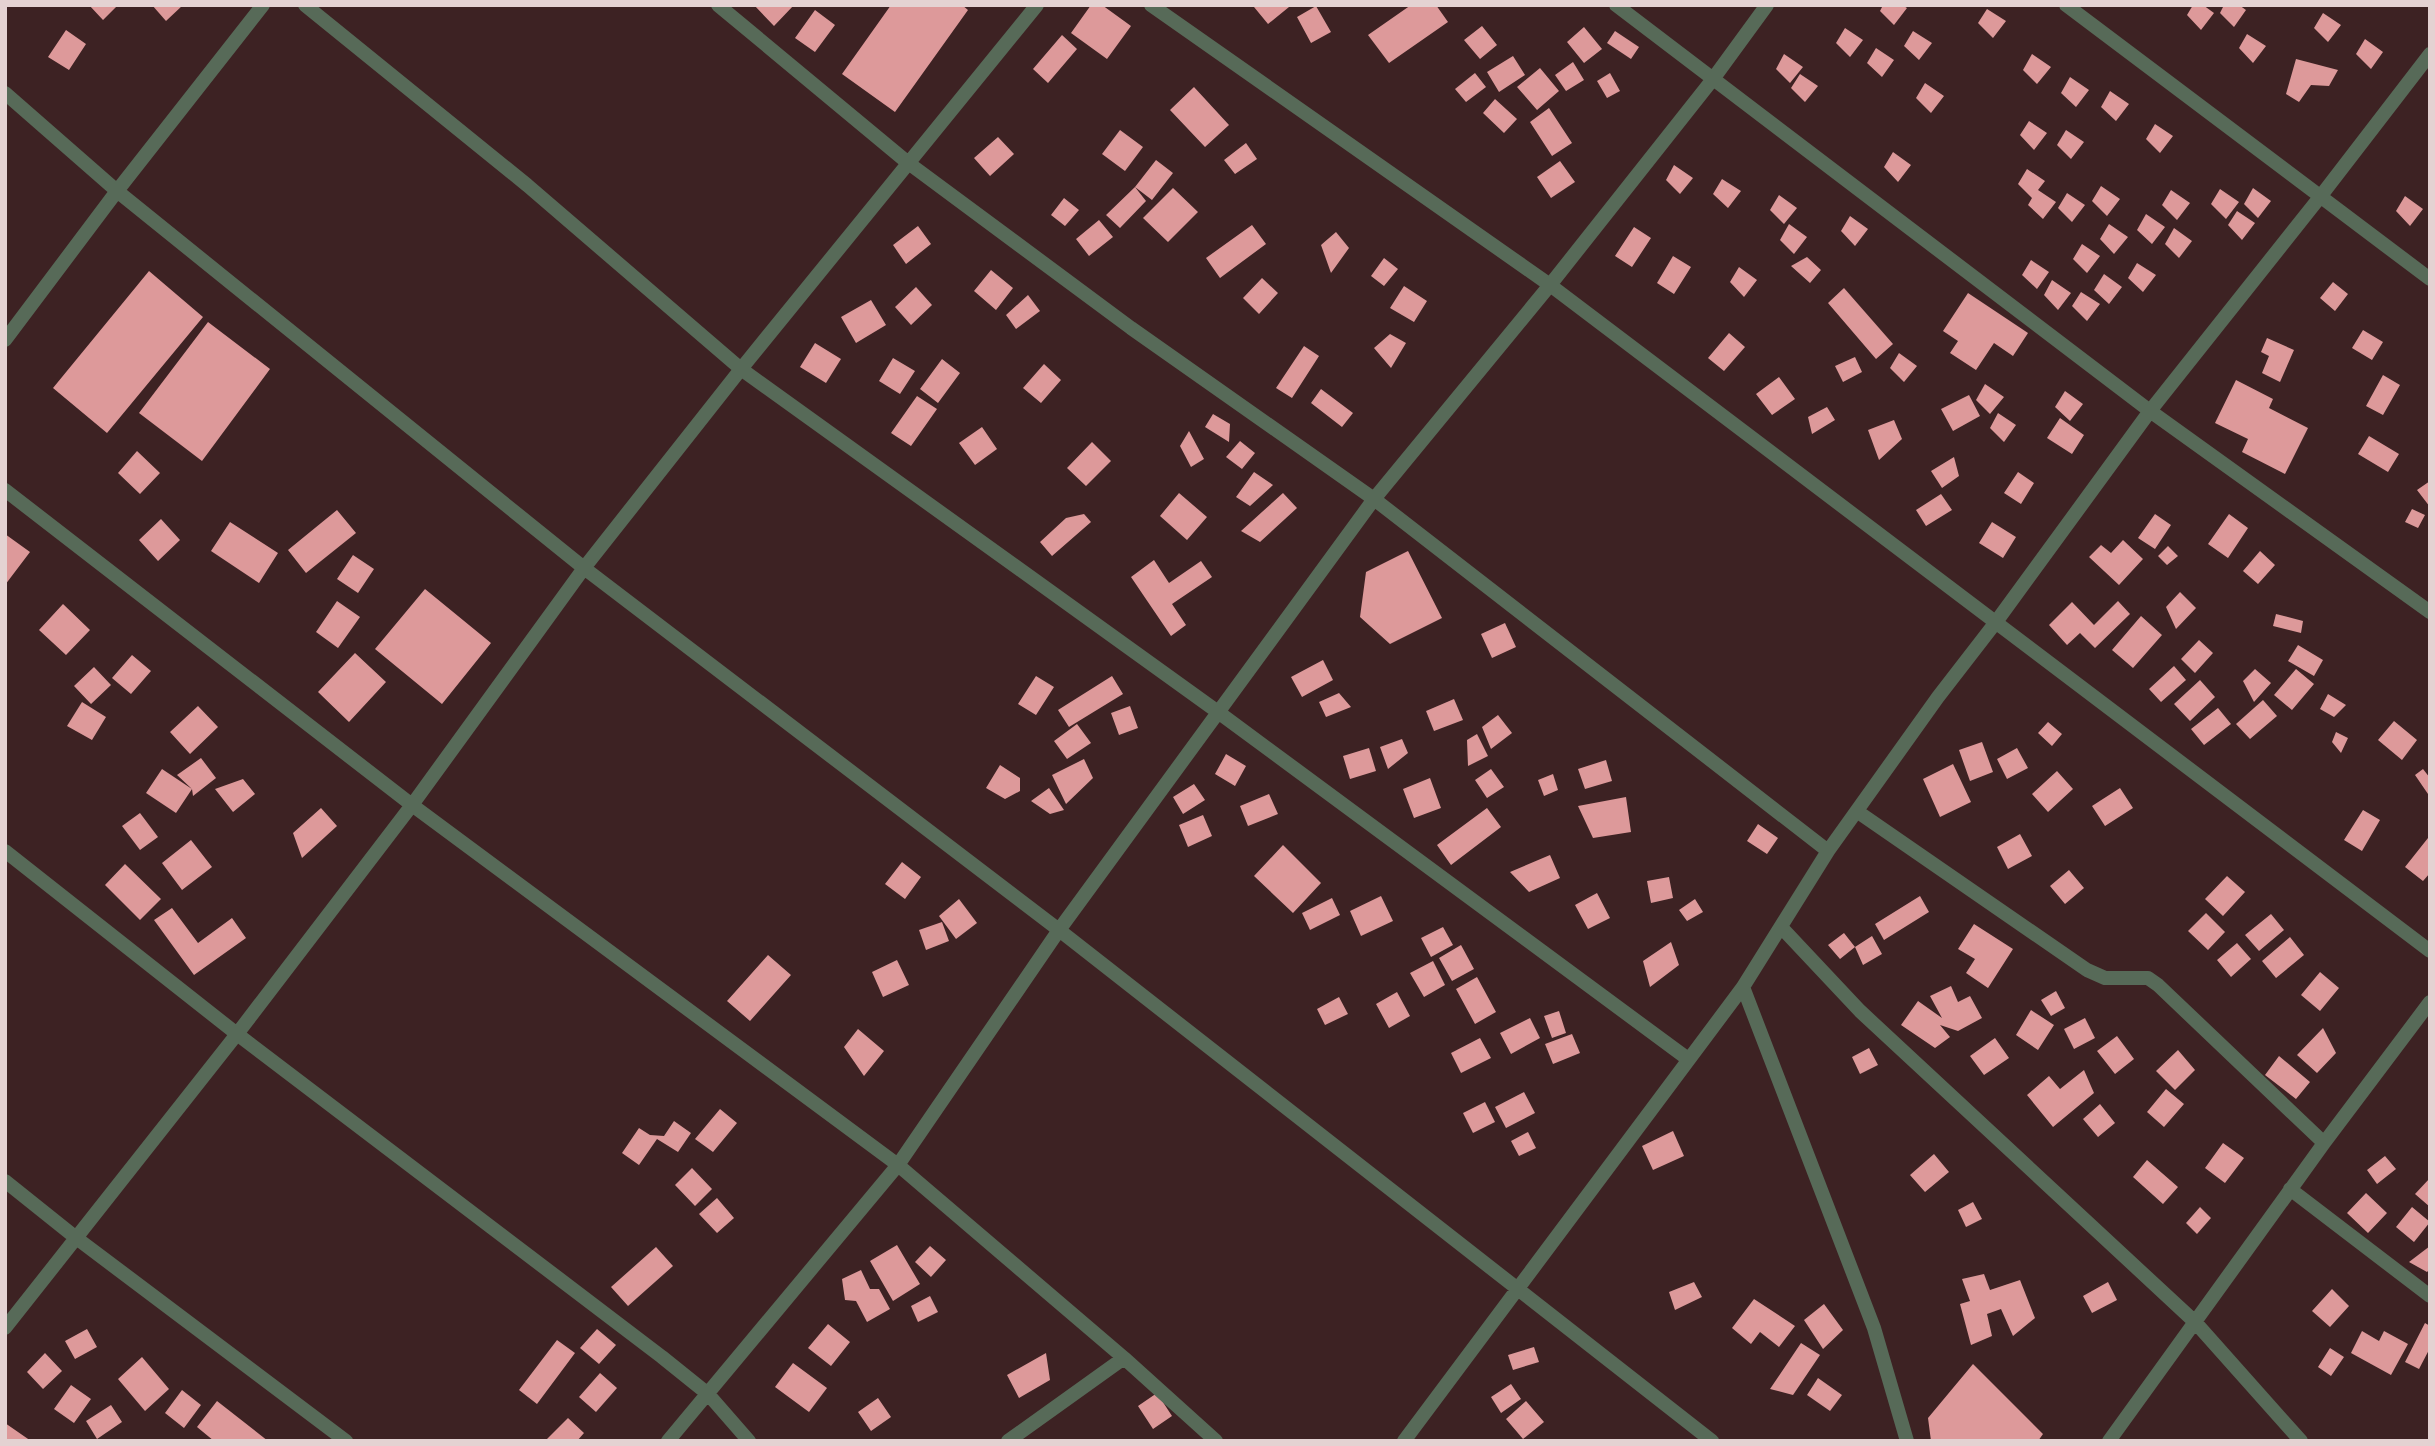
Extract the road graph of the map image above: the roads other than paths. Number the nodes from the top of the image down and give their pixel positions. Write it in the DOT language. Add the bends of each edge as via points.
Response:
graph roads {
  1 [pos="263,5"];
  2 [pos="304,5"];
  3 [pos="719,5"];
  4 [pos="1037,5"];
  5 [pos="1151,5"];
  6 [pos="1616,5"];
  7 [pos="1767,5"];
  8 [pos="2066,5"];
  9 [pos="2430,54"];
  10 [pos="1713,79"];
  11 [pos="5,93"];
  12 [pos="907,162"];
  13 [pos="117,191"];
  14 [pos="2320,197"];
  15 [pos="2430,279"];
  16 [pos="1550,285"];
  17 [pos="5,340"];
  18 [pos="741,369"];
  19 [pos="2150,411"];
  20 [pos="5,490"];
  21 [pos="1374,499"];
  22 [pos="584,568"];
  23 [pos="2430,612"];
  24 [pos="1996,622"];
  25 [pos="1218,712"];
  26 [pos="412,806"];
  27 [pos="1857,812"];
  28 [pos="5,851"];
  29 [pos="1828,851"];
  30 [pos="1782,928"];
  31 [pos="1059,930"];
  32 [pos="2430,951"];
  33 [pos="1743,987"];
  34 [pos="2430,1002"];
  35 [pos="237,1034"];
  36 [pos="1688,1059"];
  37 [pos="2324,1143"];
  38 [pos="898,1165"];
  39 [pos="5,1181"];
  40 [pos="2290,1189"];
  41 [pos="75,1237"];
  42 [pos="1518,1288"];
  43 [pos="2430,1296"];
  44 [pos="2195,1322"];
  45 [pos="5,1328"];
  46 [pos="1124,1358"];
  47 [pos="708,1394"];
  48 [pos="346,1441"];
  49 [pos="668,1441"];
  50 [pos="749,1441"];
  51 [pos="1008,1441"];
  52 [pos="1216,1441"];
  53 [pos="1404,1441"];
  54 [pos="1712,1441"];
  55 [pos="1907,1441"];
  56 [pos="2109,1441"];
  57 [pos="2301,1441"];
  1 -- 13 [label="street"];
  2 -- 18 [label="street" via="527,185"];
  3 -- 12 [label="street"];
  4 -- 12 [label="street"];
  5 -- 16 [label="street"];
  6 -- 10 [label="street"];
  7 -- 10 [label="street"];
  8 -- 14 [label="street"];
  9 -- 14 [label="street"];
  10 -- 16 [label="street"];
  10 -- 19 [label="street"];
  11 -- 13 [label="street"];
  12 -- 18 [label="street"];
  12 -- 21 [label="street" via="1131,328"];
  13 -- 17 [label="street"];
  13 -- 22 [label="street"];
  14 -- 15 [label="street"];
  14 -- 19 [label="street"];
  16 -- 21 [label="street"];
  16 -- 24 [label="street"];
  18 -- 22 [label="street"];
  18 -- 25 [label="street"];
  19 -- 23 [label="street"];
  19 -- 24 [label="street"];
  20 -- 26 [label="street"];
  21 -- 25 [label="street"];
  21 -- 29 [label="street"];
  22 -- 26 [label="street"];
  22 -- 31 [label="street"];
  24 -- 27 [label="street"];
  24 -- 32 [label="street"];
  25 -- 31 [label="street"];
  25 -- 36 [label="street"];
  26 -- 35 [label="street"];
  26 -- 38 [label="street"];
  27 -- 29 [label="street"];
  27 -- 37 [label="street" via="2087,970 2105,978 2148,978 2158,985"];
  28 -- 35 [label="street"];
  29 -- 30 [label="street"];
  30 -- 33 [label="street"];
  30 -- 44 [label="street" via="1860,1011"];
  31 -- 38 [label="street"];
  31 -- 42 [label="street"];
  33 -- 36 [label="street"];
  33 -- 55 [label="street" via="1874,1328"];
  34 -- 37 [label="street"];
  35 -- 41 [label="street"];
  35 -- 47 [label="street"];
  36 -- 42 [label="street"];
  37 -- 40 [label="street"];
  38 -- 46 [label="street"];
  38 -- 47 [label="street"];
  39 -- 41 [label="street"];
  40 -- 43 [label="street"];
  40 -- 44 [label="street"];
  41 -- 45 [label="street"];
  41 -- 48 [label="street"];
  42 -- 53 [label="street"];
  42 -- 54 [label="street"];
  44 -- 56 [label="street"];
  44 -- 57 [label="street"];
  46 -- 51 [label="street"];
  46 -- 52 [label="street"];
  47 -- 49 [label="street"];
  47 -- 50 [label="street"];
}
